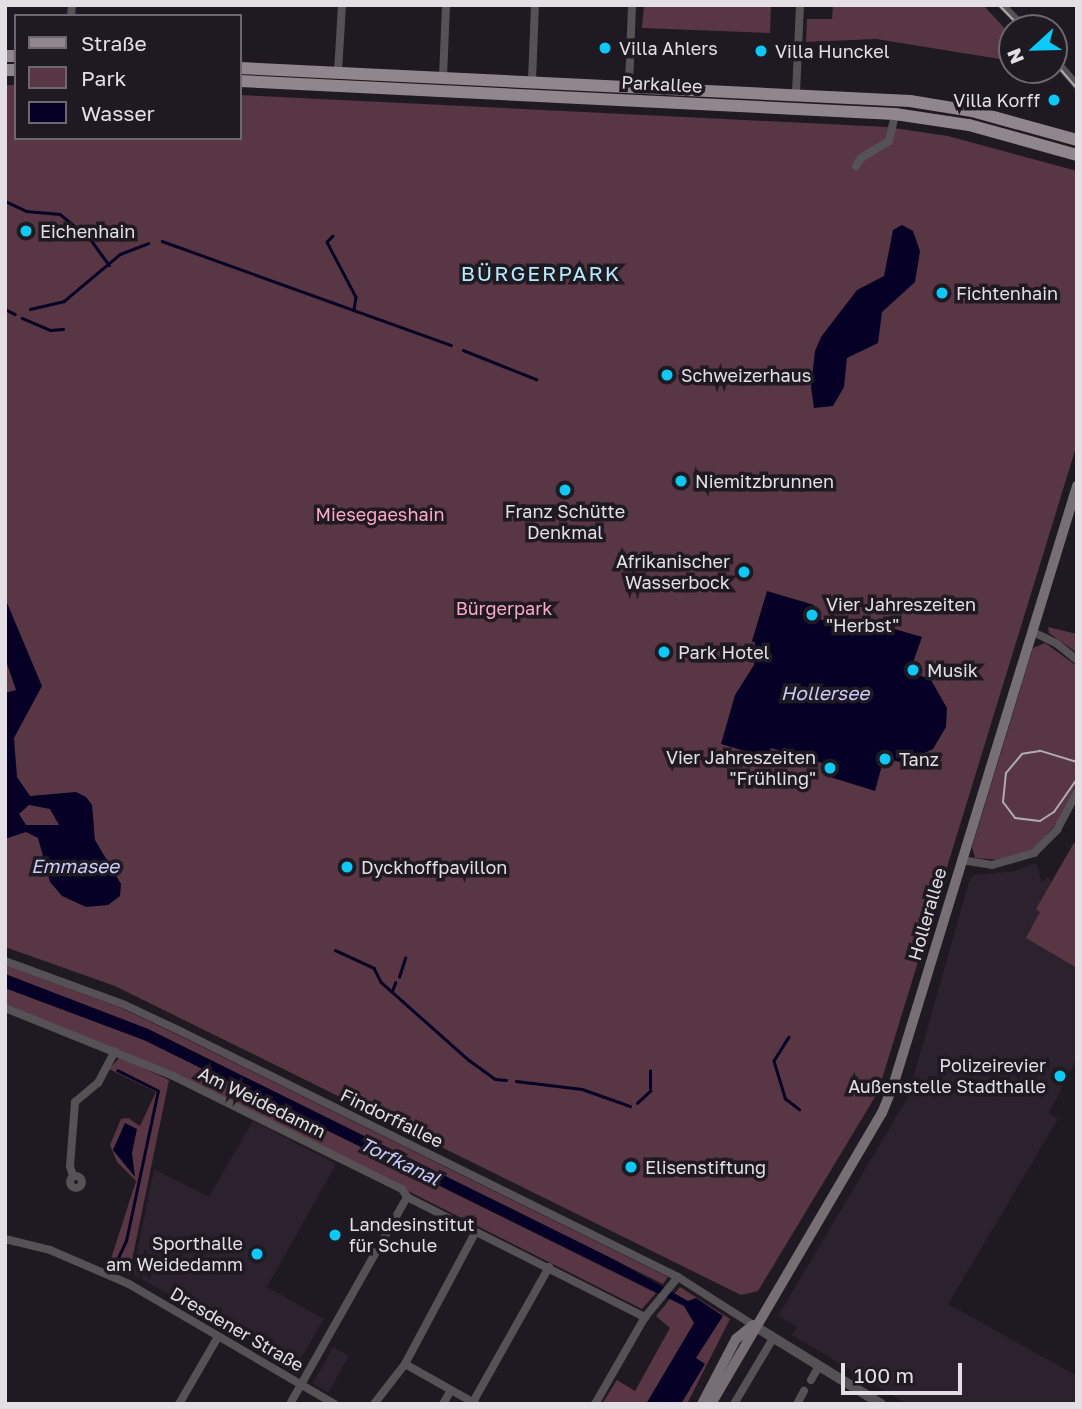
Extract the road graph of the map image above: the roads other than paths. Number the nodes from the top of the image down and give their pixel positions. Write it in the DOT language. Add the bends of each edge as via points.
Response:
graph roads {
  1 [pos="342,5"];
  2 [pos="446,5"];
  3 [pos="536,5"];
  4 [pos="632,5"];
  5 [pos="800,5"];
  6 [pos="242,68"];
  7 [pos="443,77"];
  8 [pos="338,79"];
  9 [pos="532,80"];
  10 [pos="242,81"];
  11 [pos="629,84"];
  12 [pos="796,93"];
  13 [pos="895,114"];
  14 [pos="1076,139"];
  15 [pos="1077,155"];
  16 [pos="856,166"];
  17 [pos="1077,486"];
  18 [pos="1033,632"];
  19 [pos="1077,660"];
  20 [pos="1077,792"];
  21 [pos="961,860"];
  22 [pos="5,961"];
  23 [pos="5,1008"];
  24 [pos="115,1051"];
  25 [pos="74,1177"];
  26 [pos="407,1197"];
  27 [pos="475,1233"];
  28 [pos="5,1239"];
  29 [pos="549,1267"];
  30 [pos="675,1281"];
  31 [pos="645,1317"];
  32 [pos="753,1325"];
  33 [pos="218,1337"];
  34 [pos="772,1340"];
  35 [pos="405,1364"];
  36 [pos="819,1366"];
  37 [pos="811,1380"];
  38 [pos="301,1384"];
  39 [pos="451,1390"];
  40 [pos="804,1391"];
  41 [pos="868,1401"];
  42 [pos="475,1403"];
  43 [pos="179,1404"];
  44 [pos="290,1404"];
  45 [pos="334,1404"];
  46 [pos="374,1404"];
  47 [pos="443,1404"];
  48 [pos="595,1404"];
  49 [pos="702,1404"];
  50 [pos="710,1404"];
  51 [pos="734,1404"];
  52 [pos="797,1404"];
  53 [pos="880,1404"];
  1 -- 8 [label="street"];
  2 -- 7 [label="street"];
  3 -- 9 [label="street"];
  4 -- 11 [label="street"];
  5 -- 12 [label="street"];
  6 -- 8 [label="main road, Parkallee"];
  7 -- 8 [label="main road, Parkallee"];
  7 -- 9 [label="main road, Parkallee"];
  8 -- 10 [label="main road, Parkallee"];
  8 -- 13 [label="main road, Parkallee"];
  9 -- 11 [label="main road, Parkallee"];
  11 -- 12 [label="main road, Parkallee"];
  12 -- 14 [label="main road, Parkallee" via="943,106"];
  13 -- 15 [label="main road, Parkallee" via="969,125"];
  13 -- 16 [label="street" via="889,141"];
  17 -- 18 [label="main road, Hollerallee"];
  18 -- 19 [label="street"];
  18 -- 21 [label="main road, Hollerallee"];
  20 -- 21 [label="street" via="1057,830 1034,853 1000,864"];
  21 -- 32 [label="main road, Hollerallee" via="881,1113"];
  22 -- 30 [label="street, Findorffallee" via="125,1005"];
  23 -- 24 [label="street, Am Weidedamm"];
  24 -- 25 [label="street" via="99,1083 75,1102 70,1166"];
  24 -- 26 [label="street, Am Weidedamm" via="391,1183"];
  26 -- 27 [label="street, Am Weidedamm"];
  26 -- 38 [label="street"];
  27 -- 29 [label="street, Am Weidedamm"];
  27 -- 35 [label="street"];
  28 -- 33 [label="street, Dresdener Straße" via="100,1271"];
  29 -- 31 [label="street, Am Weidedamm"];
  29 -- 42 [label="street"];
  30 -- 31 [label="street"];
  30 -- 32 [label="street, Findorffallee"];
  31 -- 48 [label="street"];
  32 -- 34 [label="street"];
  32 -- 49 [label="main road" via="736,1339"];
  32 -- 50 [label="main road" via="748,1346"];
  33 -- 38 [label="street, Dresdener Straße"];
  33 -- 43 [label="street"];
  34 -- 36 [label="street"];
  34 -- 51 [label="street"];
  35 -- 39 [label="street"];
  35 -- 46 [label="street"];
  36 -- 37 [label="street"];
  36 -- 41 [label="street"];
  38 -- 44 [label="street"];
  38 -- 45 [label="street, Dresdener Straße"];
  39 -- 42 [label="street"];
  39 -- 47 [label="street"];
  40 -- 52 [label="street"];
  41 -- 53 [label="street"];
}
